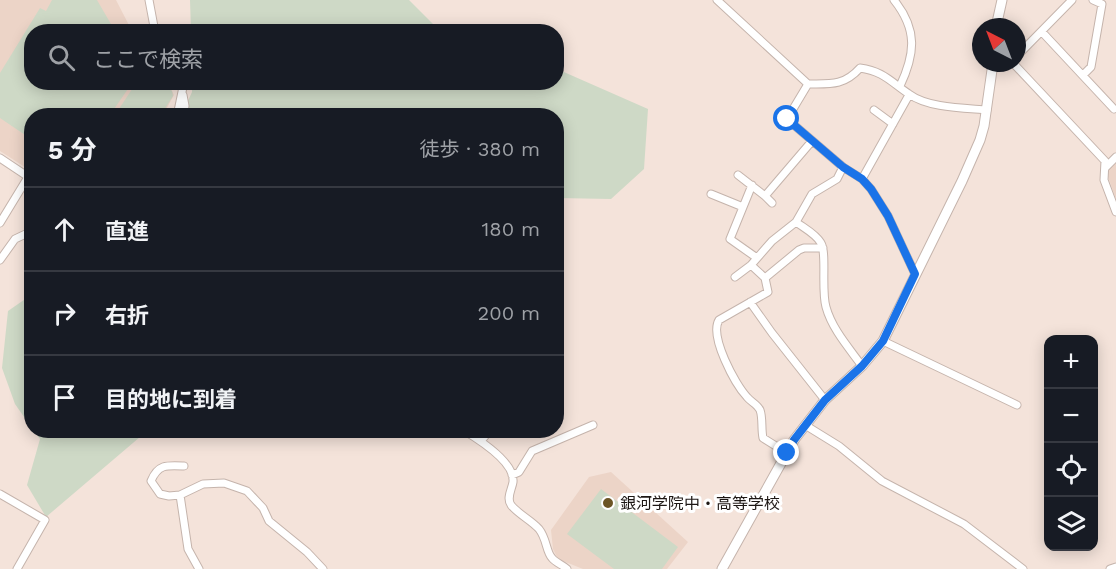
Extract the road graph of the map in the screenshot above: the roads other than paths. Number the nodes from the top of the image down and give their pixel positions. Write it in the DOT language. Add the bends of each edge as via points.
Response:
graph roads {
  1 [pos="148,0"];
  2 [pos="717,0"];
  3 [pos="894,0"];
  4 [pos="1002,0"];
  5 [pos="1072,0"];
  6 [pos="1093,0"];
  7 [pos="998,18"];
  8 [pos="153,24"];
  9 [pos="1042,32"];
  10 [pos="1026,47"];
  11 [pos="992,72"];
  12 [pos="1021,72"];
  13 [pos="1083,75"];
  14 [pos="808,84"];
  15 [pos="900,86"];
  16 [pos="182,90"];
  17 [pos="182,93"];
  18 [pos="909,95"];
  19 [pos="179,108"];
  20 [pos="185,108"];
  21 [pos="1114,109"];
  22 [pos="874,110"];
  23 [pos="987,110"];
  24 [pos="893,124"];
  25 [pos="812,141"];
  26 [pos="1116,157"];
  27 [pos="0,158"];
  28 [pos="843,167"];
  29 [pos="1105,168"];
  30 [pos="24,174"];
  31 [pos="738,176"];
  32 [pos="862,179"];
  33 [pos="752,185"];
  34 [pos="24,187"];
  35 [pos="711,194"];
  36 [pos="765,196"];
  37 [pos="772,203"];
  38 [pos="743,207"];
  39 [pos="1116,212"];
  40 [pos="796,222"];
  41 [pos="0,223"];
  42 [pos="24,235"];
  43 [pos="823,248"];
  44 [pos="757,258"];
  45 [pos="0,260"];
  46 [pos="751,265"];
  47 [pos="915,274"];
  48 [pos="735,277"];
  49 [pos="765,278"];
  50 [pos="750,302"];
  51 [pos="883,341"];
  52 [pos="862,366"];
  53 [pos="825,400"];
  54 [pos="1017,405"];
  55 [pos="593,425"];
  56 [pos="805,425"];
  57 [pos="476,438"];
  58 [pos="483,438"];
  59 [pos="564,438"];
  60 [pos="564,438"];
  61 [pos="481,441"];
  62 [pos="787,453"];
  63 [pos="184,466"];
  64 [pos="512,475"];
  65 [pos="0,494"];
  66 [pos="180,495"];
  67 [pos="1116,567"];
  68 [pos="17,569"];
  69 [pos="199,569"];
  70 [pos="323,569"];
  71 [pos="567,569"];
  72 [pos="722,569"];
  73 [pos="1023,569"];
  74 [pos="1110,569"];
  1 -- 8 [label="street"];
  2 -- 14 [label="street"];
  3 -- 15 [label="street" via="912,39 911,60"];
  4 -- 7 [label="street"];
  5 -- 9 [label="street"];
  6 -- 13 [label="street" via="1102,4 1091,67"];
  9 -- 10 [label="street"];
  9 -- 13 [label="street"];
  11 -- 23 [label="street"];
  12 -- 29 [label="street" via="1105,161"];
  13 -- 21 [label="street"];
  14 -- 15 [label="street" via="844,82 860,68 880,73"];
  14 -- 25 [label="street" via="787,119"];
  15 -- 18 [label="street"];
  16 -- 17 [label="street"];
  17 -- 19 [label="street"];
  17 -- 20 [label="street"];
  18 -- 23 [label="street" via="948,107"];
  18 -- 24 [label="street"];
  22 -- 24 [label="street"];
  23 -- 47 [label="street" via="980,140"];
  24 -- 32 [label="street"];
  25 -- 28 [label="street"];
  25 -- 36 [label="street"];
  26 -- 29 [label="street"];
  27 -- 30 [label="street"];
  28 -- 32 [label="street"];
  28 -- 40 [label="street" via="837,179 812,194"];
  29 -- 39 [label="street" via="1104,180"];
  31 -- 33 [label="street"];
  32 -- 47 [label="street" via="888,216"];
  33 -- 36 [label="street"];
  33 -- 38 [label="street"];
  34 -- 41 [label="street"];
  35 -- 38 [label="street"];
  36 -- 37 [label="street"];
  38 -- 44 [label="street" via="730,239"];
  40 -- 43 [label="street" via="815,236"];
  40 -- 44 [label="street"];
  42 -- 45 [label="street" via="15,239"];
  43 -- 49 [label="street" via="804,248"];
  43 -- 52 [label="street" via="826,310"];
  44 -- 46 [label="street"];
  46 -- 48 [label="street"];
  46 -- 49 [label="street"];
  47 -- 51 [label="street"];
  49 -- 50 [label="street" via="768,292"];
  50 -- 53 [label="street"];
  50 -- 62 [label="street" via="719,320 717,341 738,386 759,407 763,438"];
  51 -- 52 [label="street"];
  51 -- 54 [label="street"];
  52 -- 53 [label="street"];
  53 -- 56 [label="street"];
  55 -- 60 [label="street"];
  56 -- 62 [label="street"];
  56 -- 73 [label="street" via="839,446 882,481 964,524"];
  57 -- 61 [label="street"];
  58 -- 61 [label="street"];
  59 -- 64 [label="street" via="532,452 519,472"];
  61 -- 64 [label="street"];
  62 -- 72 [label="street"];
  63 -- 66 [label="street" via="162,467 155,471 152,481 160,494"];
  64 -- 71 [label="street" via="511,505 537,526 546,537 553,560"];
  65 -- 68 [label="street" via="45,520"];
  66 -- 69 [label="street" via="188,549"];
  66 -- 70 [label="street" via="203,484 224,483 248,491 269,521"];
  67 -- 74 [label="street"];
}
